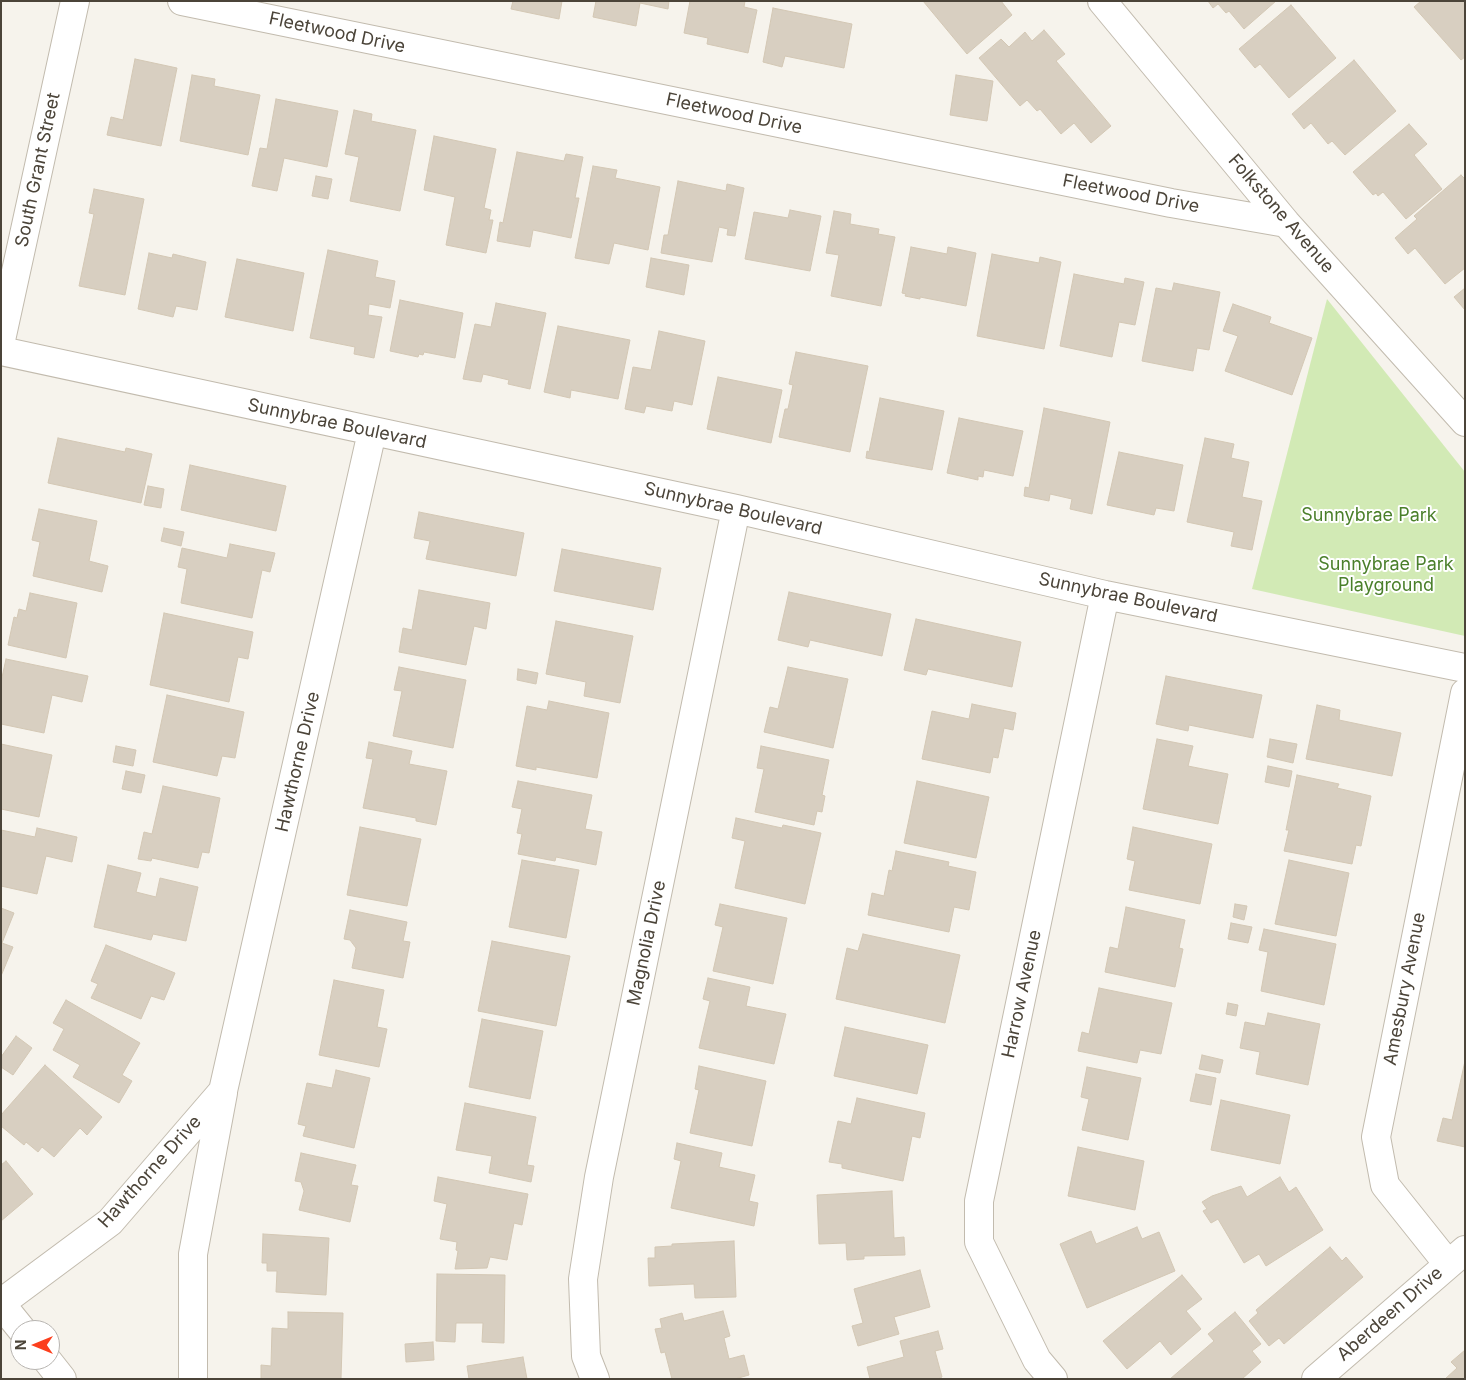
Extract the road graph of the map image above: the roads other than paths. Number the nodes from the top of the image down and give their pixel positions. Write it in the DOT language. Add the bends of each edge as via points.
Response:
graph roads {
  1 [pos="75,1"];
  2 [pos="182,1"];
  3 [pos="1102,1"];
  4 [pos="1286,223"];
  5 [pos="1,340"];
  6 [pos="1,351"];
  7 [pos="1465,422"];
  8 [pos="372,432"];
  9 [pos="736,509"];
  10 [pos="1105,595"];
  11 [pos="1465,668"];
  12 [pos="1465,693"];
  13 [pos="223,1091"];
  14 [pos="1456,1257"];
  15 [pos="1,1304"];
  16 [pos="14,1320"];
  17 [pos="194,1379"];
  18 [pos="595,1379"];
  19 [pos="1053,1379"];
  20 [pos="1316,1379"];
  1 -- 5 [label="street, South Grant Street"];
  2 -- 4 [label="street, Fleetwood Drive" via="1171,203"];
  3 -- 4 [label="street, Folkstone Avenue"];
  4 -- 7 [label="street, Folkstone Avenue"];
  6 -- 8 [label="street, Sunnybrae Boulevard"];
  8 -- 9 [label="street, Sunnybrae Boulevard"];
  8 -- 13 [label="street, Hawthorne Drive"];
  9 -- 10 [label="street, Sunnybrae Boulevard"];
  9 -- 18 [label="street, Magnolia Drive" via="599,1177 583,1279 586,1356"];
  10 -- 11 [label="street, Sunnybrae Boulevard"];
  10 -- 19 [label="street, Harrow Avenue" via="979,1202 979,1242 1036,1360"];
  12 -- 14 [label="street, Amesbury Avenue" via="1376,1137 1385,1185"];
  13 -- 15 [label="street, Hawthorne Drive" via="110,1222"];
  13 -- 17 [label="street, Hawthorne Drive" via="193,1254"];
  14 -- 20 [label="street, Aberdeen Drive"];
  15 -- 16 [label="street"];
}
